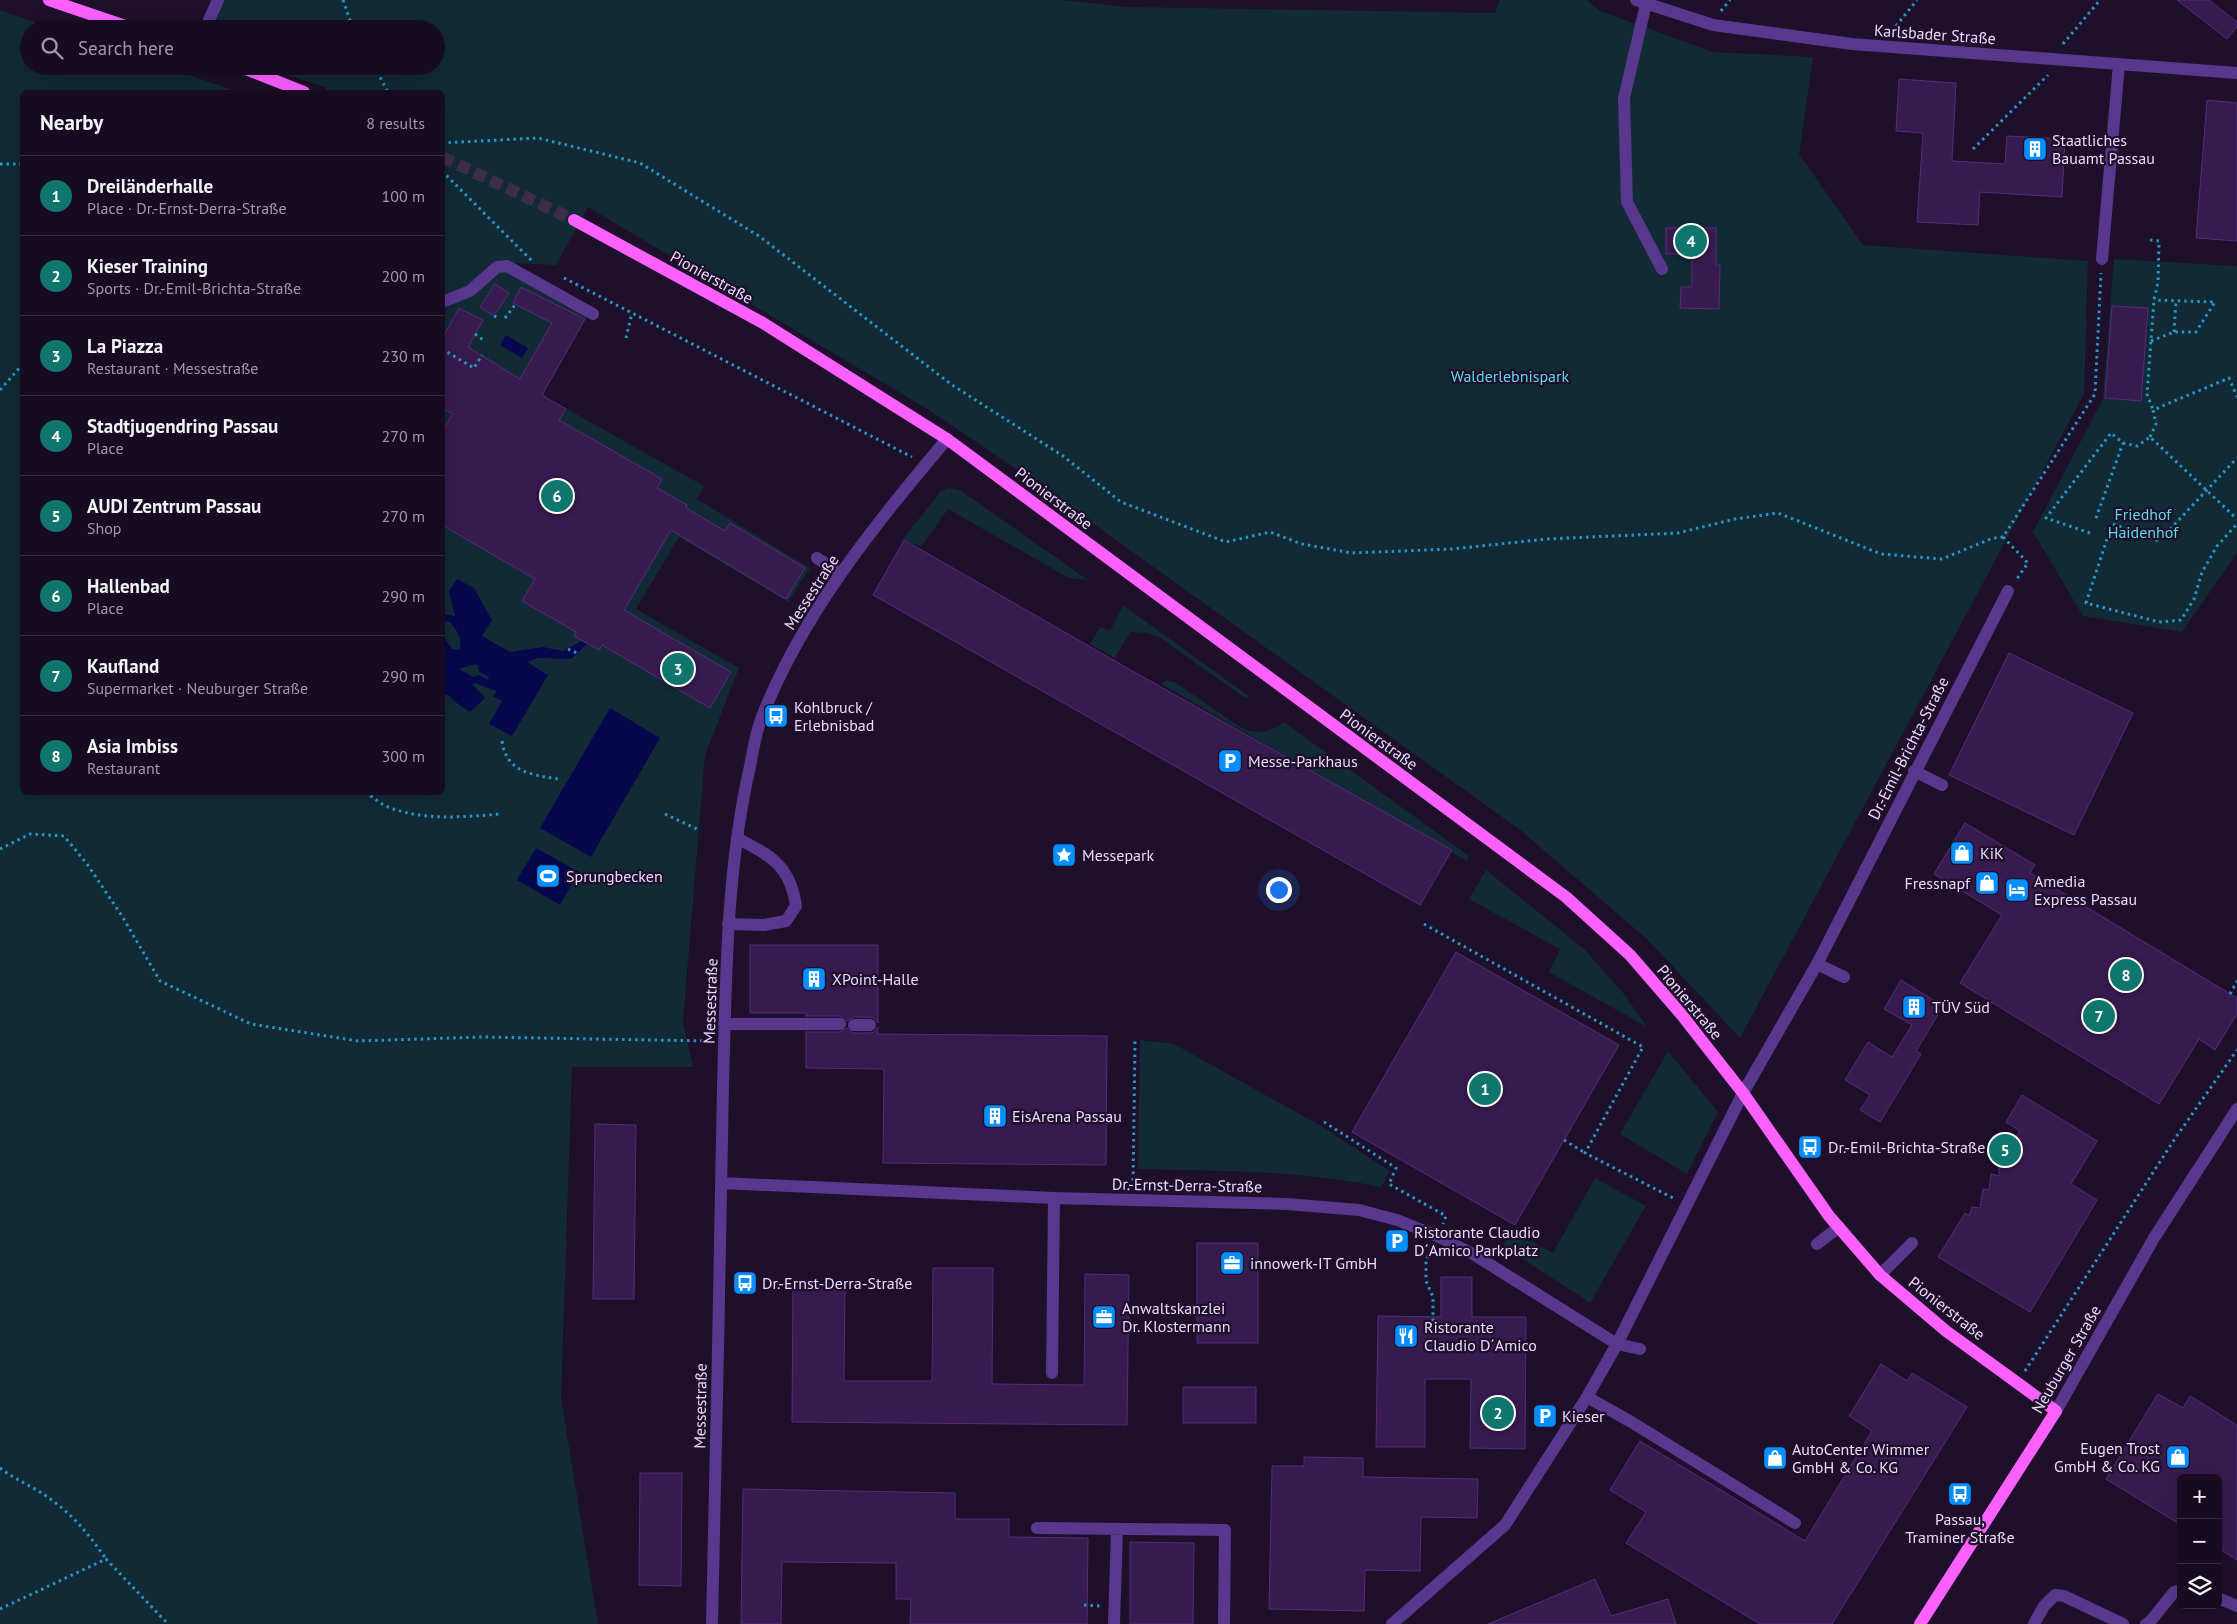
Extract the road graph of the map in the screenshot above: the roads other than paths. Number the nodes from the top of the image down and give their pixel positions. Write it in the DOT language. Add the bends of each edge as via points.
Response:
graph roads {
  1 [pos="49,0"];
  2 [pos="218,0"];
  3 [pos="1641,2"];
  4 [pos="108,20"];
  5 [pos="209,20"];
  6 [pos="2119,64"];
  7 [pos="2237,73"];
  8 [pos="261,75"];
  9 [pos="299,90"];
  10 [pos="574,220"];
  11 [pos="2102,260"];
  12 [pos="1662,269"];
  13 [pos="445,301"];
  14 [pos="594,314"];
  15 [pos="947,439"];
  16 [pos="817,558"];
  17 [pos="840,574"];
  18 [pos="2008,591"];
  19 [pos="1914,771"];
  20 [pos="1942,785"];
  21 [pos="737,838"];
  22 [pos="728,924"];
  23 [pos="1817,964"];
  24 [pos="1844,977"];
  25 [pos="724,1024"];
  26 [pos="840,1024"];
  27 [pos="854,1024"];
  28 [pos="870,1025"];
  29 [pos="1743,1093"];
  30 [pos="2237,1110"];
  31 [pos="721,1183"];
  32 [pos="1054,1198"];
  33 [pos="1839,1228"];
  34 [pos="1912,1242"];
  35 [pos="1816,1244"];
  36 [pos="1880,1275"];
  37 [pos="1617,1344"];
  38 [pos="1640,1349"];
  39 [pos="1052,1373"];
  40 [pos="1587,1397"];
  41 [pos="2056,1411"];
  42 [pos="1795,1523"];
  43 [pos="1037,1528"];
  44 [pos="1117,1529"];
  45 [pos="2177,1591"];
  46 [pos="2222,1600"];
  47 [pos="2237,1606"];
  48 [pos="712,1624"];
  49 [pos="1114,1624"];
  50 [pos="1224,1624"];
  51 [pos="1392,1624"];
  52 [pos="1920,1624"];
  53 [pos="2034,1624"];
  54 [pos="2123,1624"];
  55 [pos="2146,1624"];
  1 -- 4 [label="main road"];
  2 -- 5 [label="street"];
  3 -- 6 [label="street, Karlsbader Straße" via="1713,24 1852,44"];
  3 -- 12 [label="street" via="1624,98 1627,202"];
  6 -- 7 [label="street, Karlsbader Straße"];
  6 -- 11 [label="street"];
  8 -- 9 [label="main road"];
  10 -- 15 [label="main road, Pionierstraße" via="763,324"];
  13 -- 14 [label="street" via="470,291 497,267 507,266"];
  15 -- 17 [label="street, Messestraße"];
  15 -- 29 [label="main road, Pionierstraße" via="1566,897 1630,955"];
  16 -- 17 [label="street"];
  17 -- 21 [label="street, Messestraße" via="792,651 760,722"];
  18 -- 19 [label="street, Dr.-Emil-Brichta-Straße"];
  19 -- 20 [label="street"];
  19 -- 23 [label="street, Dr.-Emil-Brichta-Straße"];
  21 -- 22 [label="street, Messestraße"];
  21 -- 22 [label="street" via="762,851 783,869 796,906 786,921 764,925"];
  22 -- 25 [label="street, Messestraße"];
  23 -- 24 [label="street"];
  23 -- 29 [label="street, Dr.-Emil-Brichta-Straße"];
  25 -- 26 [label="street"];
  25 -- 31 [label="street, Messestraße"];
  27 -- 28 [label="street"];
  29 -- 33 [label="main road, Pionierstraße"];
  29 -- 37 [label="street, Dr.-Emil-Brichta-Straße"];
  30 -- 41 [label="street, Neuburger Straße" via="2154,1238"];
  31 -- 32 [label="street, Dr.-Ernst-Derra-Straße"];
  31 -- 48 [label="street, Messestraße"];
  32 -- 37 [label="street, Dr.-Ernst-Derra-Straße" via="1287,1204 1359,1210 1396,1220 1473,1254"];
  32 -- 39 [label="street"];
  33 -- 35 [label="street"];
  33 -- 36 [label="main road, Pionierstraße"];
  34 -- 36 [label="street"];
  36 -- 41 [label="main road, Pionierstraße" via="1946,1331"];
  37 -- 38 [label="street, Dr.-Ernst-Derra-Straße"];
  37 -- 40 [label="street, Dr.-Emil-Brichta-Straße"];
  40 -- 42 [label="street"];
  40 -- 51 [label="street, Dr.-Emil-Brichta-Straße" via="1505,1524"];
  41 -- 52 [label="main road, Neuburger Straße"];
  43 -- 44 [label="street"];
  44 -- 49 [label="street"];
  44 -- 50 [label="street" via="1225,1530"];
  45 -- 55 [label="street"];
  46 -- 47 [label="street"];
  53 -- 54 [label="street" via="2055,1595 2064,1596"];
}
